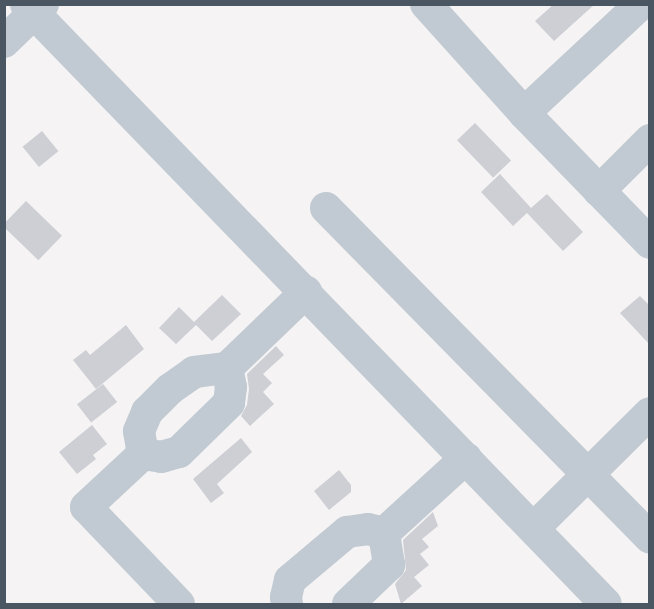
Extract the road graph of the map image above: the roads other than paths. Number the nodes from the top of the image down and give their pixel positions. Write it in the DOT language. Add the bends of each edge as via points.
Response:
graph roads {
  1 [pos="426,4"];
  2 [pos="641,4"];
  3 [pos="35,7"];
  4 [pos="4,42"];
  5 [pos="524,113"];
  6 [pos="650,140"];
  7 [pos="599,191"];
  8 [pos="326,208"];
  9 [pos="650,243"];
  10 [pos="306,292"];
  11 [pos="227,368"];
  12 [pos="650,414"];
  13 [pos="143,454"];
  14 [pos="466,458"];
  15 [pos="586,476"];
  16 [pos="534,528"];
  17 [pos="384,533"];
  18 [pos="650,538"];
  19 [pos="179,604"];
  20 [pos="287,604"];
  21 [pos="348,604"];
  22 [pos="606,604"];
  1 -- 5 [label="street"];
  2 -- 5 [label="street"];
  3 -- 4 [label="street"];
  3 -- 10 [label="street"];
  5 -- 7 [label="street"];
  6 -- 7 [label="street"];
  7 -- 9 [label="street"];
  8 -- 15 [label="street"];
  10 -- 11 [label="street"];
  10 -- 14 [label="street"];
  11 -- 13 [label="street" via="194,372 147,412 139,431"];
  11 -- 13 [label="street" via="229,403 179,452 161,458"];
  12 -- 15 [label="street"];
  13 -- 19 [label="street" via="86,507"];
  14 -- 16 [label="street"];
  14 -- 17 [label="street"];
  15 -- 16 [label="street"];
  15 -- 18 [label="street"];
  16 -- 22 [label="street"];
  17 -- 20 [label="street" via="368,529 347,532 290,580"];
  17 -- 21 [label="street" via="389,565"];
}
